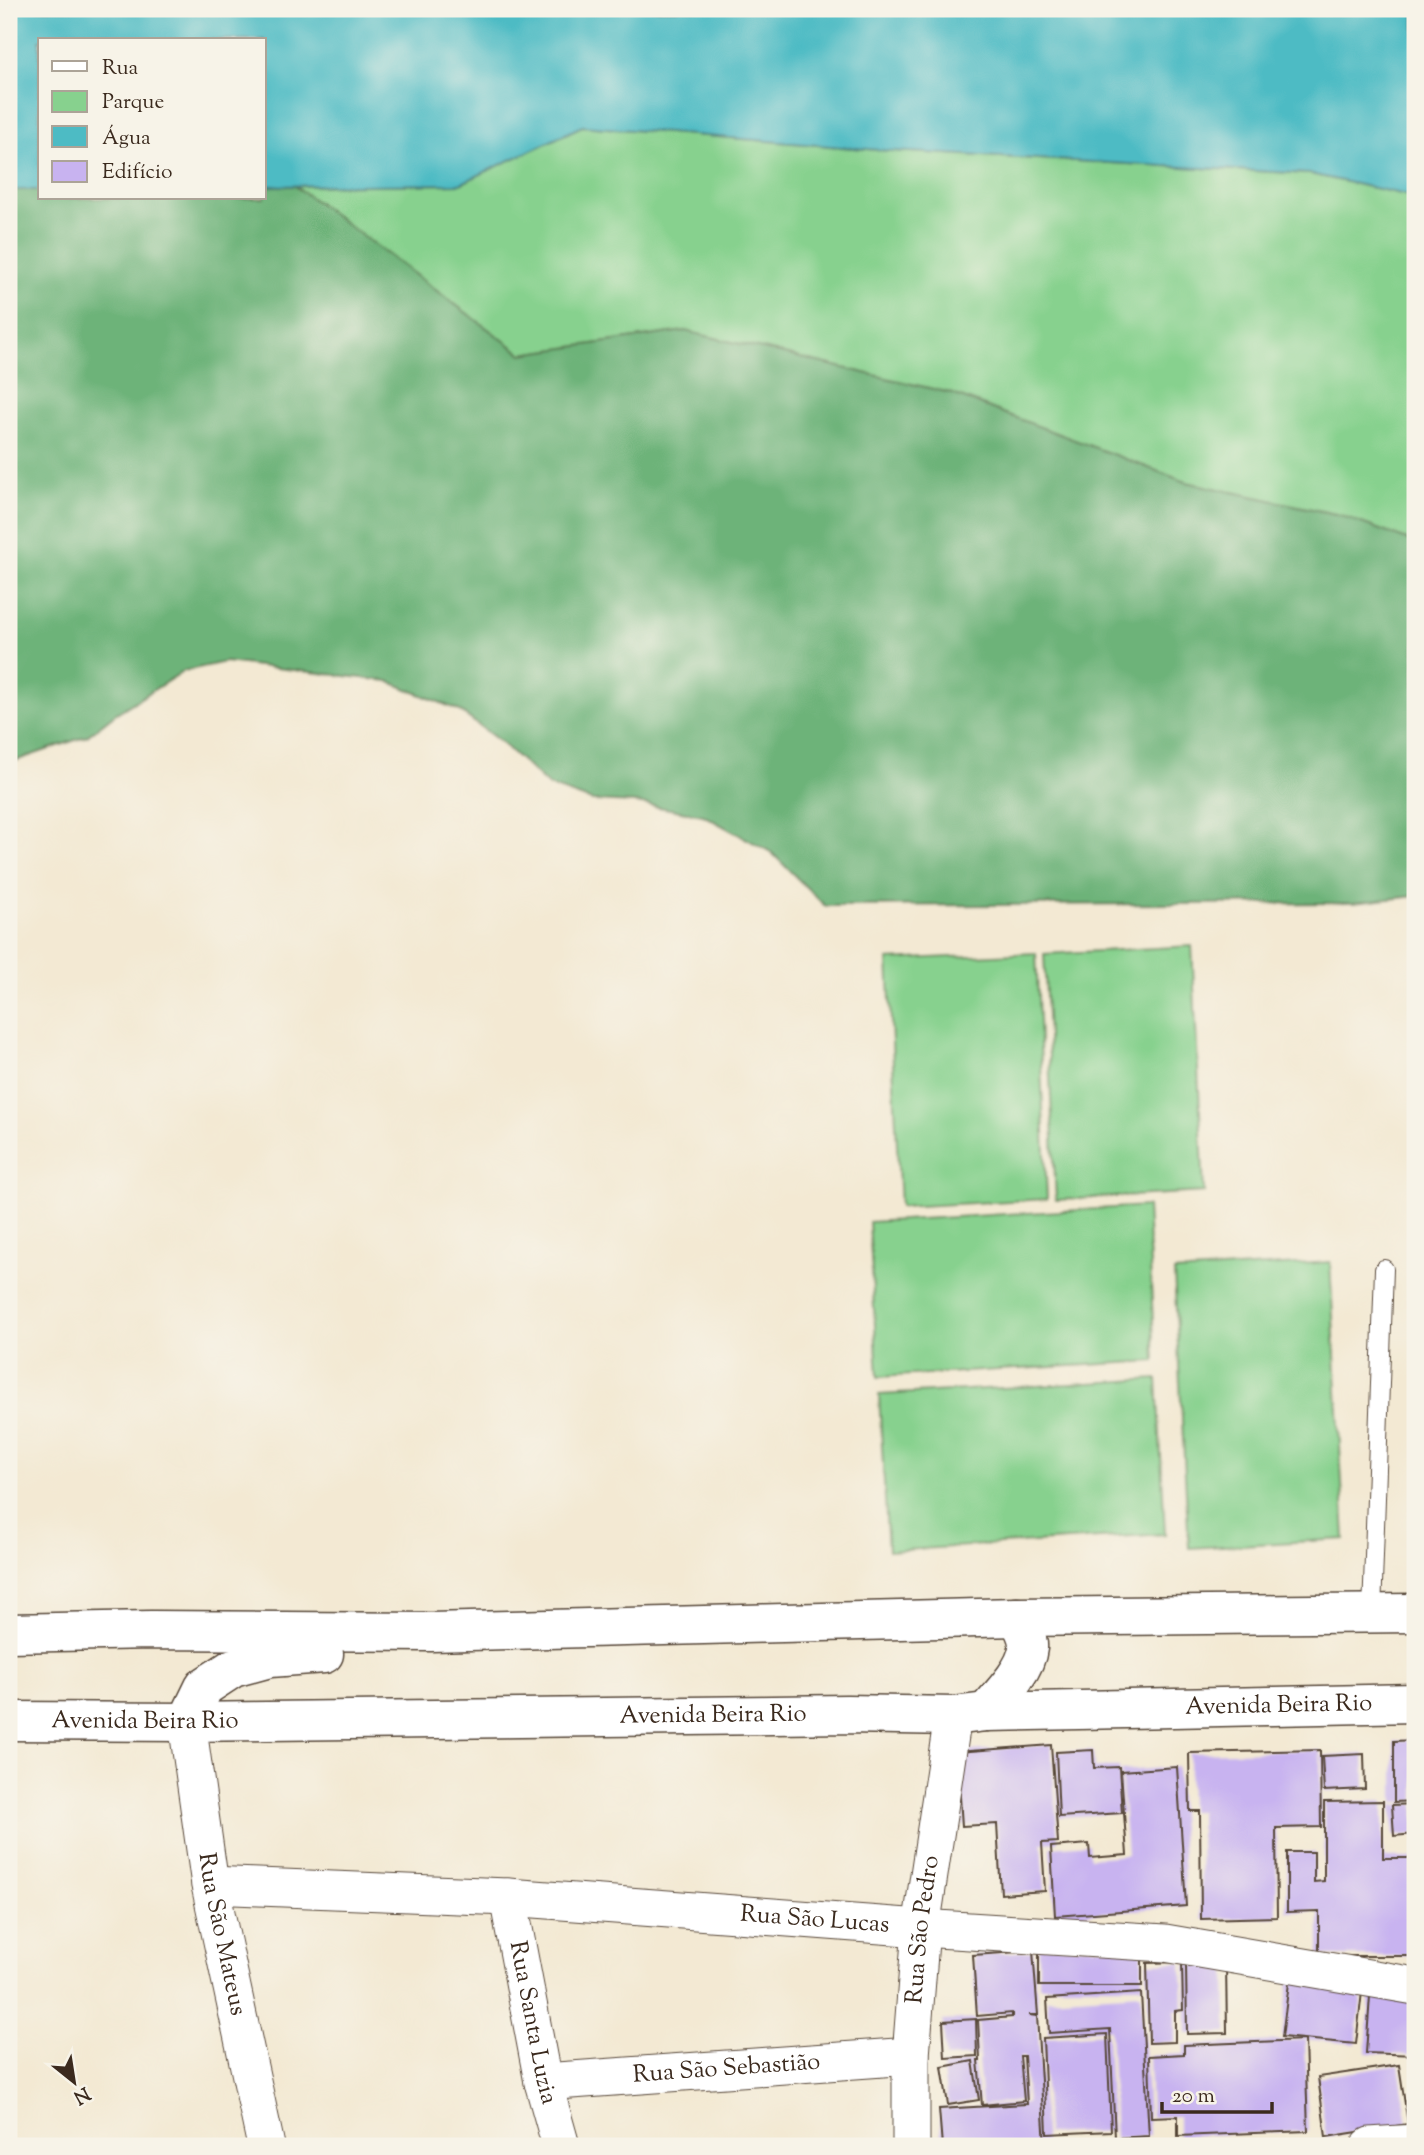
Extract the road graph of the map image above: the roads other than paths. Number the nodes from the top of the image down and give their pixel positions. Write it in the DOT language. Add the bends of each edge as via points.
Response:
graph roads {
  1 [pos="1384,1269"];
  2 [pos="1372,1613"];
  3 [pos="1415,1613"];
  4 [pos="1017,1617"];
  5 [pos="431,1632"];
  6 [pos="9,1633"];
  7 [pos="1415,1703"];
  8 [pos="969,1714"];
  9 [pos="9,1721"];
  10 [pos="187,1722"];
  11 [pos="211,1885"];
  12 [pos="508,1897"];
  13 [pos="921,1928"];
  14 [pos="1415,1986"];
  15 [pos="911,2056"];
  16 [pos="543,2082"];
  17 [pos="1415,2143"];
  18 [pos="266,2146"];
  19 [pos="561,2146"];
  20 [pos="911,2146"];
  21 [pos="1370,2146"];
  1 -- 2 [label="lane"];
  2 -- 3 [label="main road"];
  2 -- 4 [label="main road"];
  4 -- 5 [label="main road"];
  4 -- 8 [label="main road" via="1028,1647 1012,1681"];
  5 -- 6 [label="main road"];
  5 -- 10 [label="main road" via="374,1650 270,1658 233,1668 204,1687"];
  7 -- 8 [label="main road, Avenida Beira Rio"];
  8 -- 10 [label="main road, Avenida Beira Rio"];
  8 -- 13 [label="street, Rua São Pedro"];
  9 -- 10 [label="main road, Avenida Beira Rio"];
  10 -- 11 [label="street, Rua São Mateus"];
  11 -- 12 [label="street, Rua São Lucas"];
  11 -- 18 [label="street, Rua São Mateus"];
  12 -- 13 [label="street, Rua São Lucas"];
  12 -- 16 [label="street, Rua Santa Luzia"];
  13 -- 14 [label="street, Rua São Lucas" via="1165,1943"];
  13 -- 15 [label="street, Rua São Pedro"];
  15 -- 16 [label="street, Rua São Sebastião"];
  15 -- 20 [label="street, Rua São Pedro"];
  16 -- 19 [label="street, Rua Santa Luzia"];
  17 -- 21 [label="street"];
}
